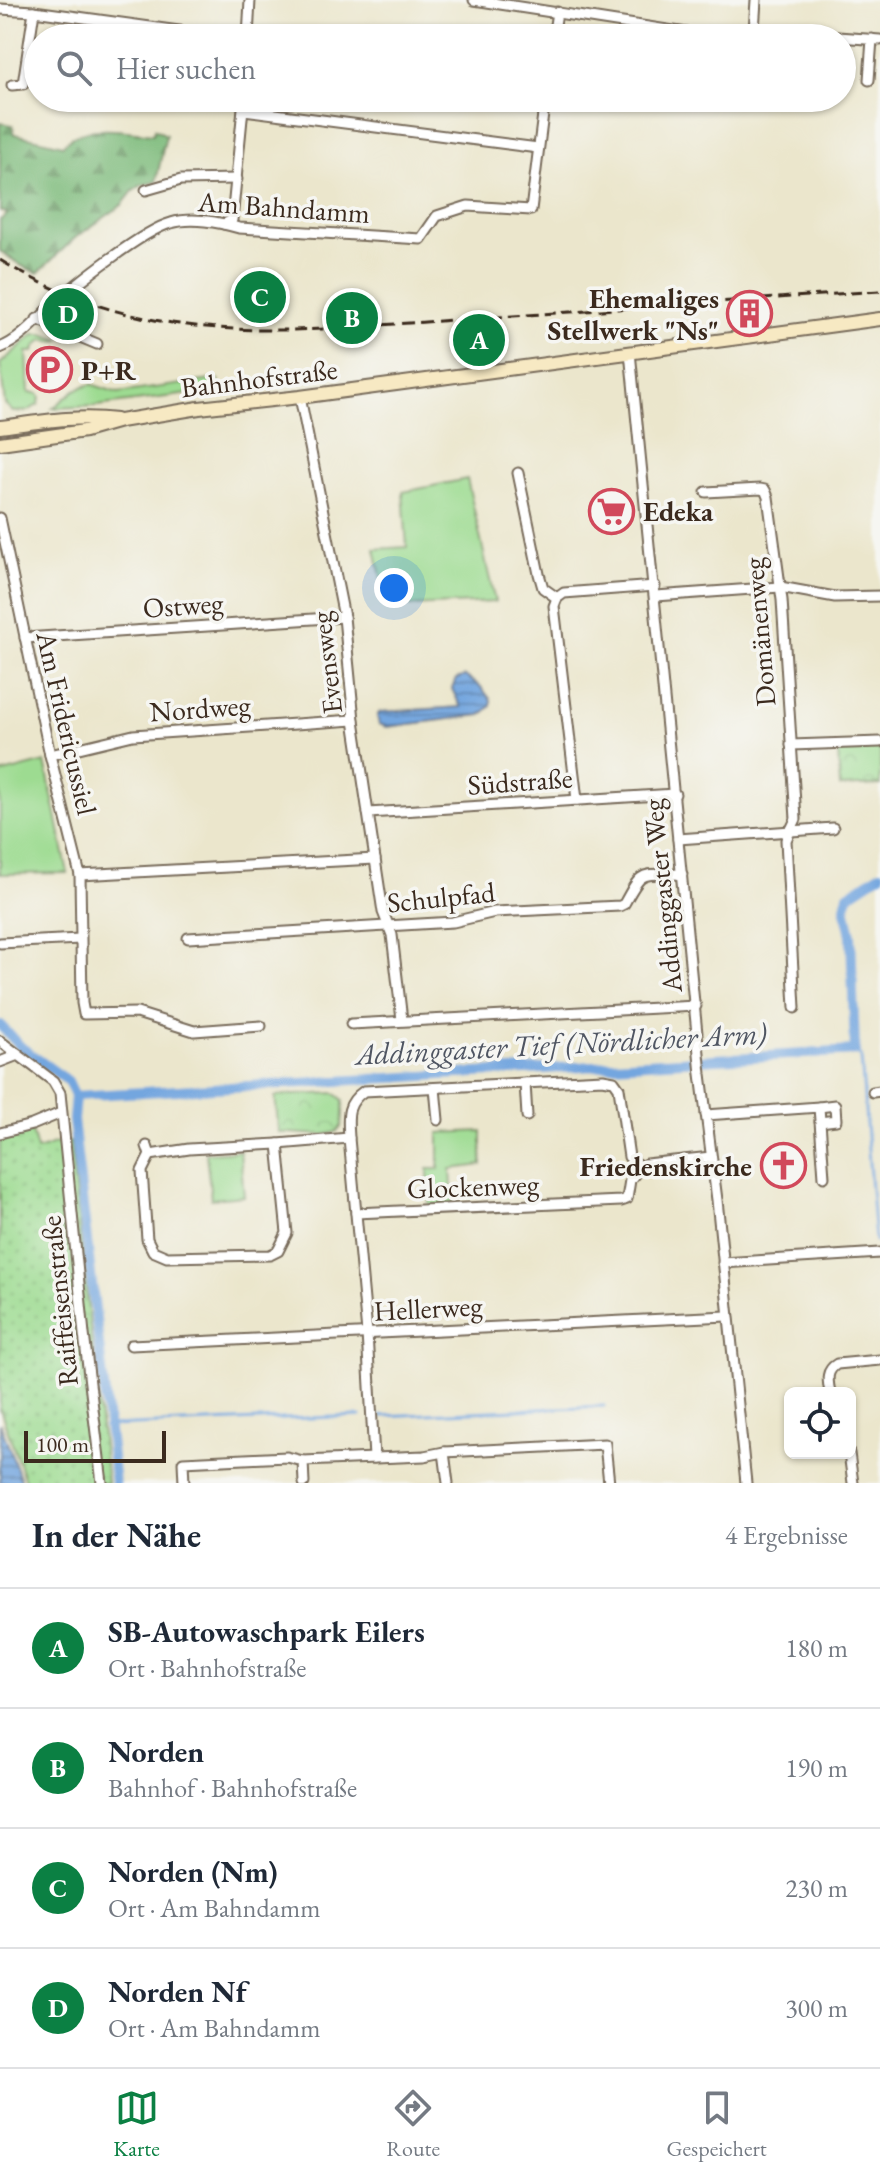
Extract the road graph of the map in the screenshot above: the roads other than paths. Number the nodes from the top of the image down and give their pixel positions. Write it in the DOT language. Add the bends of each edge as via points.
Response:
graph roads {
  1 [pos="250,0"];
  2 [pos="474,0"];
  3 [pos="756,0"];
  4 [pos="0,9"];
  5 [pos="34,11"];
  6 [pos="557,12"];
  7 [pos="32,24"];
  8 [pos="128,24"];
  9 [pos="249,24"];
  10 [pos="555,24"];
  11 [pos="632,24"];
  12 [pos="754,24"];
  13 [pos="856,39"];
  14 [pos="876,40"];
  15 [pos="24,77"];
  16 [pos="869,80"];
  17 [pos="12,85"];
  18 [pos="244,112"];
  19 [pos="259,112"];
  20 [pos="543,112"];
  21 [pos="538,148"];
  22 [pos="237,179"];
  23 [pos="146,190"];
  24 [pos="224,224"];
  25 [pos="37,319"];
  26 [pos="880,319"];
  27 [pos="97,344"];
  28 [pos="0,348"];
  29 [pos="630,352"];
  30 [pos="300,397"];
  31 [pos="120,421"];
  32 [pos="0,427"];
  33 [pos="0,443"];
  34 [pos="518,473"];
  35 [pos="706,492"];
  36 [pos="0,518"];
  37 [pos="780,587"];
  38 [pos="655,591"];
  39 [pos="880,596"];
  40 [pos="557,598"];
  41 [pos="344,617"];
  42 [pos="25,638"];
  43 [pos="354,720"];
  44 [pos="880,742"];
  45 [pos="791,745"];
  46 [pos="50,755"];
  47 [pos="675,794"];
  48 [pos="577,800"];
  49 [pos="368,813"];
  50 [pos="833,828"];
  51 [pos="791,830"];
  52 [pos="678,839"];
  53 [pos="375,859"];
  54 [pos="682,874"];
  55 [pos="80,875"];
  56 [pos="389,925"];
  57 [pos="188,938"];
  58 [pos="80,939"];
  59 [pos="0,943"];
  60 [pos="696,1006"];
  61 [pos="795,1008"];
  62 [pos="402,1020"];
  63 [pos="351,1024"];
  64 [pos="261,1026"];
  65 [pos="0,1041"];
  66 [pos="18,1055"];
  67 [pos="0,1062"];
  68 [pos="525,1083"];
  69 [pos="435,1088"];
  70 [pos="819,1107"];
  71 [pos="61,1113"];
  72 [pos="706,1115"];
  73 [pos="527,1116"];
  74 [pos="438,1120"];
  75 [pos="820,1122"];
  76 [pos="0,1133"];
  77 [pos="349,1138"];
  78 [pos="278,1144"];
  79 [pos="711,1157"];
  80 [pos="640,1167"];
  81 [pos="824,1177"];
  82 [pos="356,1213"];
  83 [pos="880,1253"];
  84 [pos="723,1263"];
  85 [pos="727,1316"];
  86 [pos="367,1333"];
  87 [pos="131,1345"];
  88 [pos="880,1360"];
  89 [pos="829,1387"];
  90 [pos="440,1452"];
  91 [pos="374,1458"];
  92 [pos="850,1459"];
  93 [pos="303,1461"];
  94 [pos="102,1483"];
  95 [pos="184,1483"];
  96 [pos="304,1483"];
  97 [pos="448,1483"];
  98 [pos="609,1483"];
  99 [pos="746,1483"];
  100 [pos="853,1483"];
  1 -- 9 [label="street"];
  2 -- 6 [label="street"];
  3 -- 12 [label="street"];
  4 -- 5 [label="street"];
  5 -- 7 [label="street"];
  5 -- 8 [label="street"];
  6 -- 10 [label="street"];
  6 -- 11 [label="street"];
  13 -- 14 [label="street"];
  14 -- 16 [label="street"];
  15 -- 17 [label="street" via="23,84"];
  18 -- 22 [label="street"];
  19 -- 21 [label="street"];
  20 -- 21 [label="street"];
  21 -- 24 [label="street, Am Bahndamm" via="531,210 468,206 437,216 421,239"];
  22 -- 23 [label="street" via="181,180"];
  22 -- 24 [label="street" via="232,220"];
  24 -- 25 [label="street, Am Bahndamm" via="173,222 156,229"];
  25 -- 27 [label="street"];
  25 -- 28 [label="street, Am Bahndamm"];
  26 -- 29 [label="main road, Bahnhofstraße"];
  29 -- 30 [label="main road, Bahnhofstraße"];
  29 -- 38 [label="street, Addinggaster Weg"];
  30 -- 31 [label="main road, Bahnhofstraße"];
  30 -- 41 [label="street, Evensweg"];
  31 -- 32 [label="main road, Bahnhofstraße" via="79,418"];
  31 -- 33 [label="main road, Bahnhofstraße"];
  34 -- 40 [label="street" via="543,588"];
  35 -- 37 [label="street, Domänenweg" via="765,490"];
  36 -- 42 [label="street, Am Fridericussiel"];
  37 -- 38 [label="street"];
  37 -- 39 [label="street" via="835,597"];
  37 -- 45 [label="street, Domänenweg"];
  38 -- 40 [label="street" via="564,593"];
  38 -- 47 [label="street, Addinggaster Weg"];
  40 -- 48 [label="street"];
  41 -- 42 [label="street, Ostweg"];
  41 -- 43 [label="street, Evensweg"];
  42 -- 46 [label="street, Am Fridericussiel"];
  43 -- 46 [label="street, Nordweg" via="133,735"];
  43 -- 49 [label="street, Evensweg"];
  44 -- 45 [label="street"];
  45 -- 51 [label="street, Domänenweg" via="796,819"];
  46 -- 55 [label="street, Am Fridericussiel"];
  47 -- 48 [label="street, Südstraße"];
  47 -- 52 [label="street, Addinggaster Weg"];
  48 -- 49 [label="street, Südstraße"];
  49 -- 53 [label="street, Evensweg"];
  50 -- 51 [label="street"];
  51 -- 52 [label="street"];
  51 -- 61 [label="street, Domänenweg" via="786,840"];
  52 -- 54 [label="street, Addinggaster Weg"];
  53 -- 55 [label="street"];
  53 -- 56 [label="street, Evensweg"];
  54 -- 56 [label="street, Schulpfad" via="642,876 620,906 495,912 469,920"];
  54 -- 60 [label="street, Addinggaster Weg"];
  55 -- 58 [label="street, Am Fridericussiel"];
  56 -- 57 [label="street, Schulpfad"];
  56 -- 62 [label="street, Evensweg"];
  58 -- 59 [label="street"];
  58 -- 64 [label="street, Am Fridericussiel" via="84,1014 137,1013 194,1031"];
  60 -- 62 [label="street"];
  60 -- 72 [label="street, Addinggaster Weg"];
  62 -- 63 [label="street"];
  65 -- 66 [label="street, Raiffeisenstraße"];
  66 -- 67 [label="street"];
  66 -- 71 [label="street, Raiffeisenstraße" via="53,1081"];
  68 -- 69 [label="street"];
  68 -- 73 [label="street"];
  68 -- 80 [label="street" via="614,1081 629,1157"];
  69 -- 74 [label="street"];
  69 -- 77 [label="street" via="364,1091 348,1109"];
  70 -- 72 [label="street"];
  70 -- 75 [label="street"];
  70 -- 75 [label="street" via="835,1105 836,1120"];
  71 -- 76 [label="street"];
  71 -- 94 [label="street, Raiffeisenstraße"];
  72 -- 79 [label="street, Addinggaster Weg"];
  75 -- 81 [label="street"];
  77 -- 78 [label="street"];
  77 -- 82 [label="street"];
  78 -- 78 [label="street" via="287,1233 278,1251 167,1257 153,1251 147,1239 142,1171 148,1150"];
  79 -- 80 [label="street"];
  79 -- 84 [label="street, Addinggaster Weg"];
  80 -- 82 [label="street, Glockenweg" via="630,1180 627,1199 621,1201"];
  82 -- 86 [label="street"];
  83 -- 84 [label="street"];
  84 -- 85 [label="street, Addinggaster Weg"];
  85 -- 86 [label="street, Hellerweg"];
  85 -- 99 [label="street, Addinggaster Weg"];
  86 -- 87 [label="street, Hellerweg"];
  86 -- 91 [label="street"];
  88 -- 89 [label="street" via="831,1367"];
  90 -- 91 [label="street"];
  90 -- 97 [label="street"];
  90 -- 98 [label="street" via="605,1444"];
  91 -- 93 [label="street"];
  92 -- 100 [label="street"];
  93 -- 95 [label="street" via="287,1457 183,1462"];
  93 -- 96 [label="street"];
}
